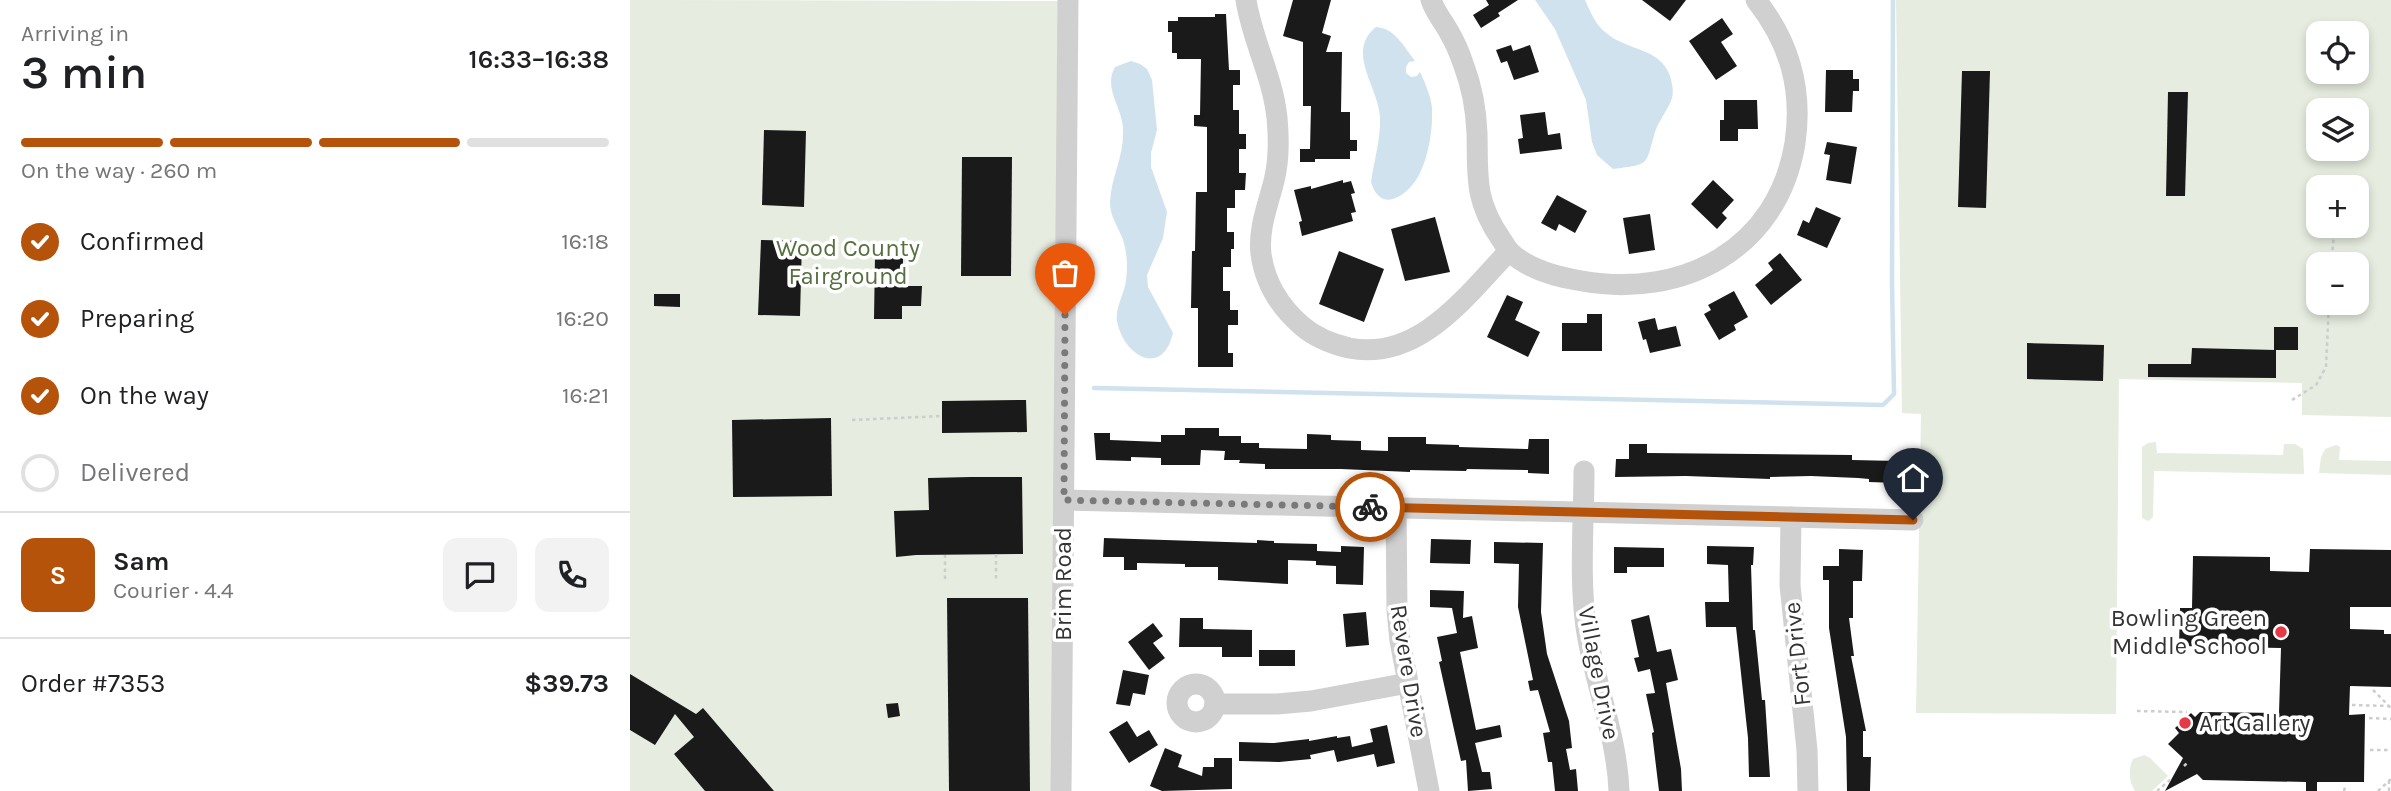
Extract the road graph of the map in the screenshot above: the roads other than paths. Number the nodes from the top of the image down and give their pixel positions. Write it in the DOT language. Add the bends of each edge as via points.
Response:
graph roads {
  1 [pos="1068,0"];
  2 [pos="1246,0"];
  3 [pos="1431,0"];
  4 [pos="1756,0"];
  5 [pos="1509,251"];
  6 [pos="1584,471"];
  7 [pos="1064,500"];
  8 [pos="1396,508"];
  9 [pos="1584,512"];
  10 [pos="1791,517"];
  11 [pos="1913,520"];
  12 [pos="1408,683"];
  13 [pos="1215,704"];
  14 [pos="1061,791"];
  15 [pos="1429,791"];
  16 [pos="1619,791"];
  17 [pos="1808,791"];
  1 -- 7 [label="street, Brim Road"];
  2 -- 5 [label="street" via="1273,93 1278,136 1274,179 1260,237 1261,257 1270,287 1292,317 1337,346 1368,350 1399,344 1454,310"];
  3 -- 5 [label="street" via="1464,66 1475,106 1481,202"];
  4 -- 5 [label="street" via="1791,64 1798,105 1791,166 1777,200 1752,233 1701,270 1639,285 1559,277"];
  6 -- 9 [label="street, Village Drive"];
  7 -- 8 [label="street"];
  7 -- 14 [label="street, Brim Road"];
  8 -- 9 [label="street"];
  8 -- 12 [label="street, Revere Drive" via="1397,610"];
  9 -- 10 [label="street"];
  9 -- 16 [label="street, Village Drive" via="1586,627 1613,742"];
  10 -- 11 [label="street"];
  10 -- 17 [label="street, Fort Drive" via="1791,599"];
  12 -- 13 [label="street" via="1311,701"];
  12 -- 15 [label="street, Revere Drive"];
}
